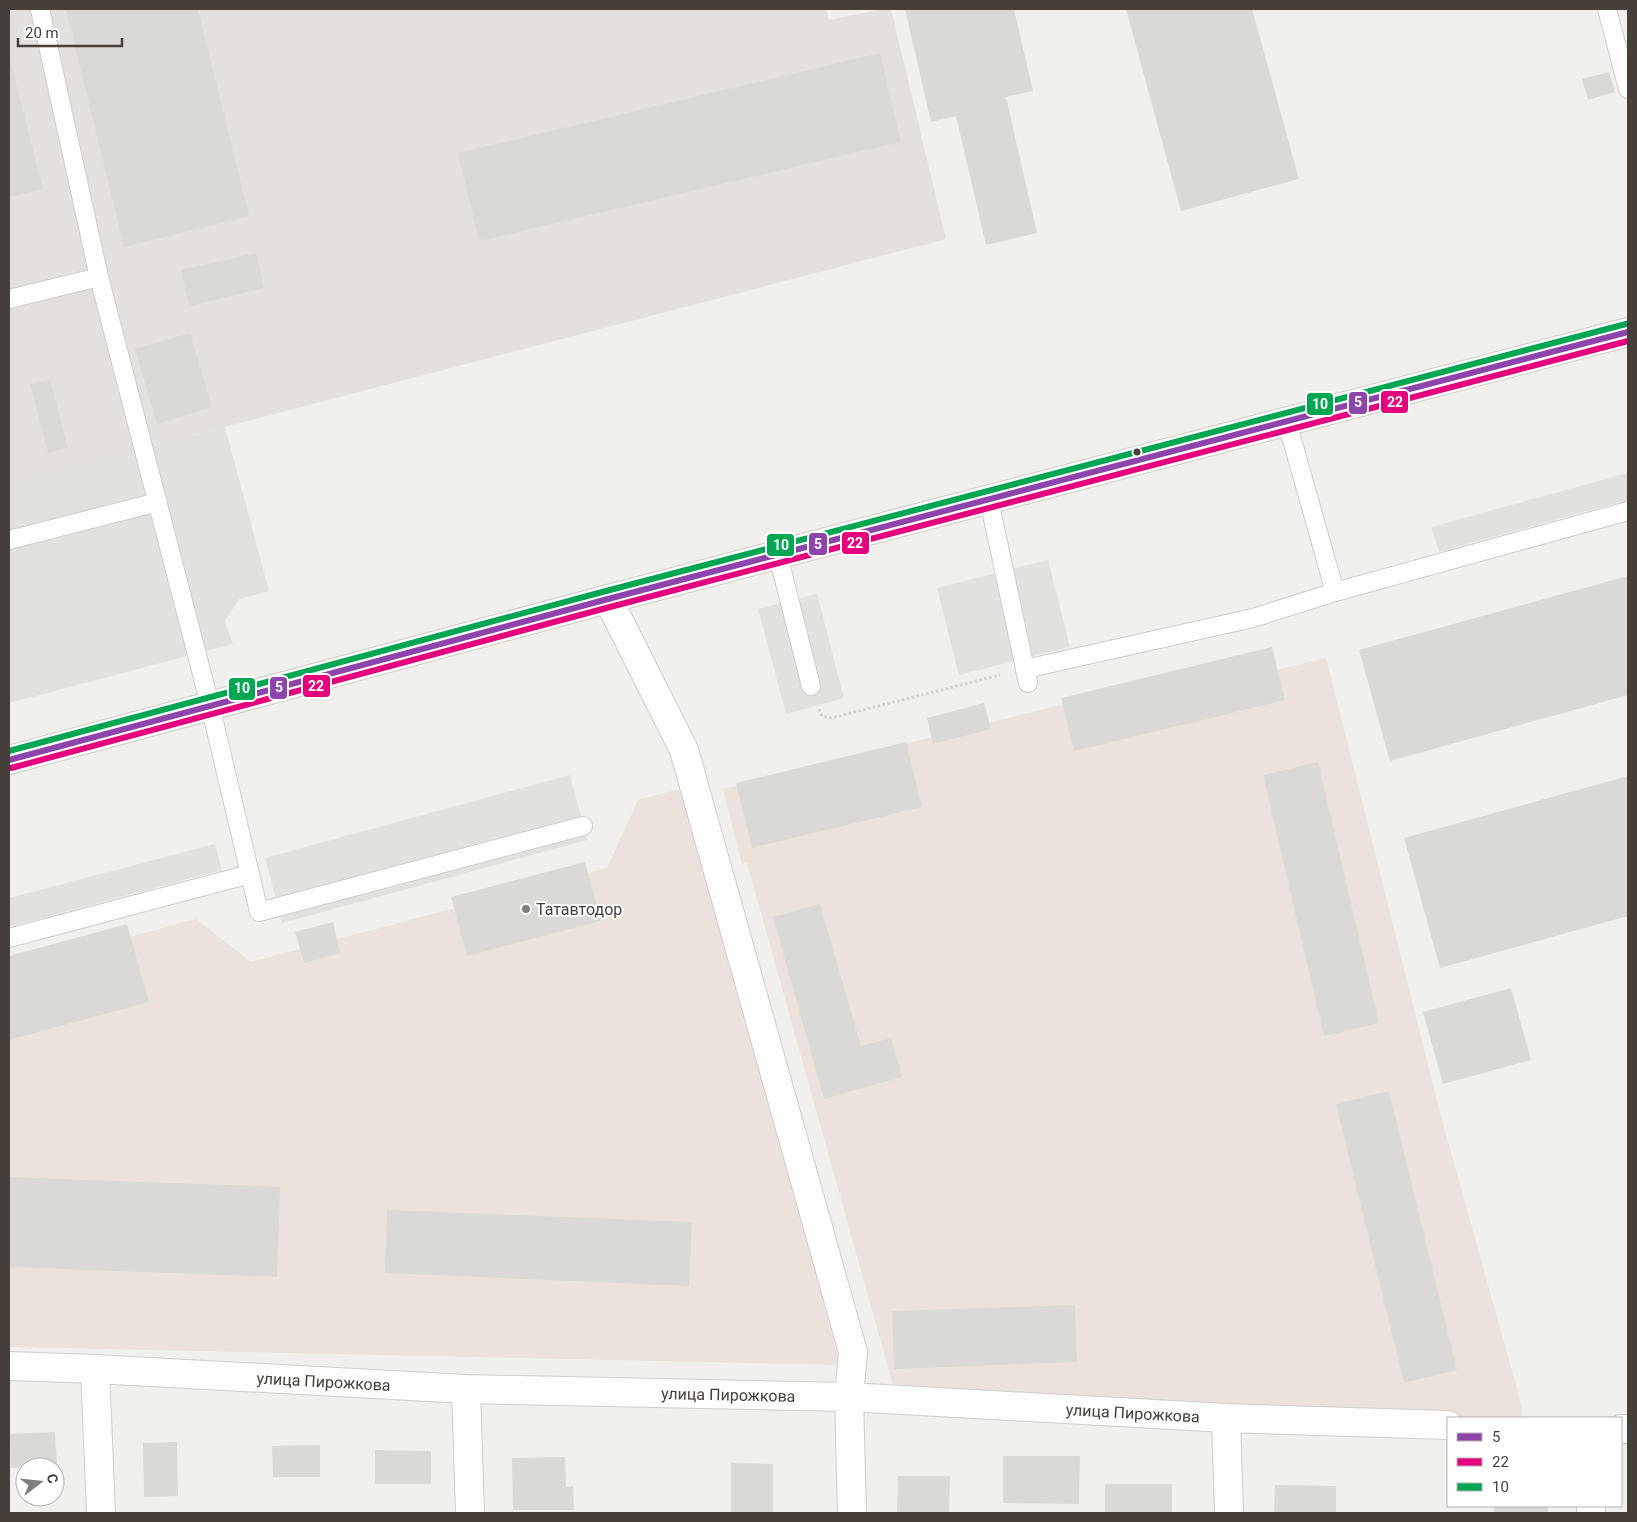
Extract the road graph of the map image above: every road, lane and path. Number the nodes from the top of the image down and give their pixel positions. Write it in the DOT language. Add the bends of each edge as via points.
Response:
graph roads {
  1 [pos="40,9"];
  2 [pos="1607,9"];
  3 [pos="1628,89"];
  4 [pos="99,277"];
  5 [pos="9,299"];
  6 [pos="1628,332"];
  7 [pos="1287,422"];
  8 [pos="989,500"];
  9 [pos="158,502"];
  10 [pos="1628,511"];
  11 [pos="9,540"];
  12 [pos="778,555"];
  13 [pos="1335,592"];
  14 [pos="608,599"];
  15 [pos="1027,676"];
  16 [pos="811,686"];
  17 [pos="210,705"];
  18 [pos="9,760"];
  19 [pos="583,826"];
  20 [pos="250,874"];
  21 [pos="9,938"];
  22 [pos="9,1366"];
  23 [pos="95,1368"];
  24 [pos="466,1389"];
  25 [pos="849,1397"];
  26 [pos="1226,1418"];
  27 [pos="1447,1424"];
  28 [pos="101,1513"];
  29 [pos="470,1513"];
  30 [pos="852,1513"];
  31 [pos="1229,1513"];
  1 -- 4 [label="lane"];
  2 -- 3 [label="lane"];
  4 -- 5 [label="lane"];
  4 -- 9 [label="lane"];
  6 -- 7 [label="main road"];
  7 -- 8 [label="main road"];
  7 -- 13 [label="lane"];
  8 -- 12 [label="main road"];
  8 -- 15 [label="lane"];
  9 -- 11 [label="lane"];
  9 -- 17 [label="lane"];
  10 -- 13 [label="lane"];
  12 -- 14 [label="main road"];
  12 -- 16 [label="lane"];
  13 -- 15 [label="lane" via="1253,618"];
  14 -- 17 [label="main road"];
  14 -- 25 [label="street" via="684,750 853,1352"];
  15 -- 16 [label="path" via="831,718 822,716"];
  17 -- 18 [label="main road"];
  17 -- 20 [label="lane"];
  19 -- 20 [label="lane" via="259,912"];
  20 -- 21 [label="lane"];
  22 -- 23 [label="street, улица Пирожкова"];
  23 -- 24 [label="street, улица Пирожкова"];
  23 -- 28 [label="street"];
  24 -- 25 [label="street, улица Пирожкова"];
  24 -- 29 [label="street"];
  25 -- 26 [label="street, улица Пирожкова"];
  25 -- 30 [label="street"];
  26 -- 27 [label="street, улица Пирожкова"];
  26 -- 31 [label="street"];
}
